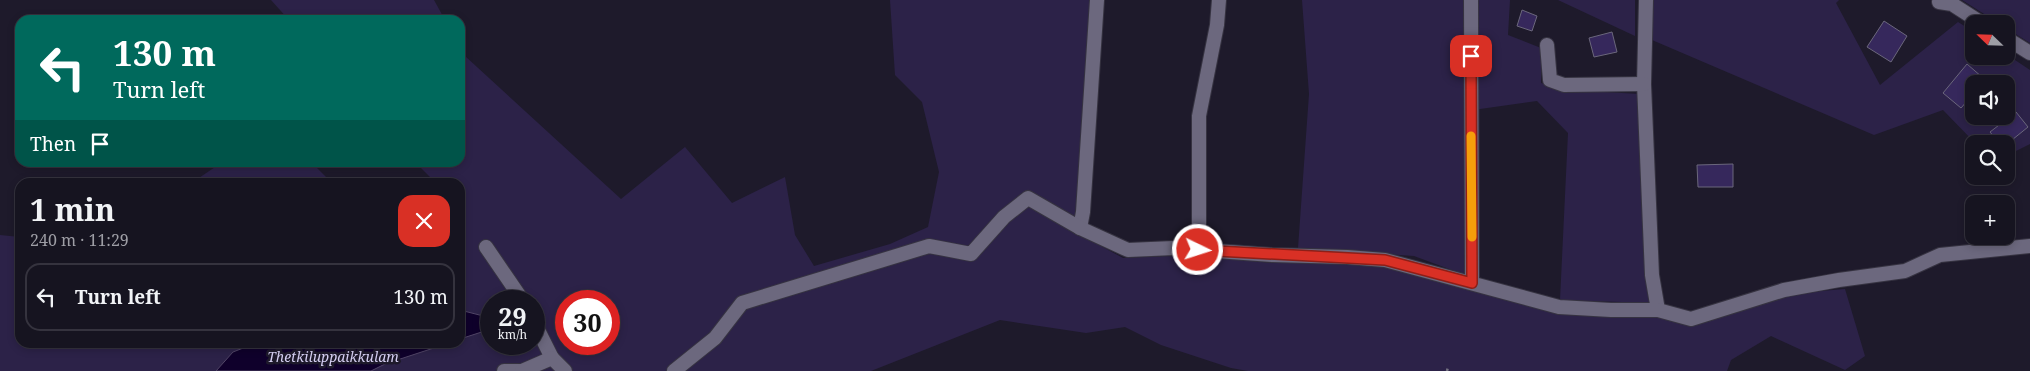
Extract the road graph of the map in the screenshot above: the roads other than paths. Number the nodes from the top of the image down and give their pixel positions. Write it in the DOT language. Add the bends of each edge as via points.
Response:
graph roads {
  1 [pos="1097,0"];
  2 [pos="1219,0"];
  3 [pos="1471,0"];
  4 [pos="1646,0"];
  5 [pos="1939,2"];
  6 [pos="1969,15"];
  7 [pos="2015,44"];
  8 [pos="1547,46"];
  9 [pos="2030,53"];
  10 [pos="1644,84"];
  11 [pos="1080,228"];
  12 [pos="2030,246"];
  13 [pos="486,247"];
  14 [pos="1198,250"];
  15 [pos="1472,283"];
  16 [pos="515,290"];
  17 [pos="1658,310"];
  18 [pos="545,344"];
  19 [pos="552,358"];
  20 [pos="504,371"];
  21 [pos="521,371"];
  22 [pos="565,371"];
  23 [pos="674,371"];
  1 -- 11 [label="street"];
  2 -- 14 [label="street" via="1199,116"];
  3 -- 15 [label="street"];
  4 -- 10 [label="street"];
  5 -- 6 [label="street" via="1952,4"];
  7 -- 9 [label="street"];
  8 -- 10 [label="street" via="1550,80 1564,85"];
  10 -- 17 [label="street" via="1652,275"];
  11 -- 14 [label="street" via="1128,250"];
  11 -- 23 [label="street" via="1028,198 1004,216 971,254 929,246 742,303 715,338"];
  12 -- 17 [label="street" via="1940,255 1904,272 1784,290 1691,319"];
  13 -- 16 [label="street"];
  14 -- 15 [label="street" via="1385,260"];
  15 -- 17 [label="street" via="1559,307"];
  18 -- 19 [label="street"];
  19 -- 21 [label="street"];
  19 -- 22 [label="street"];
  20 -- 21 [label="street"];
}
